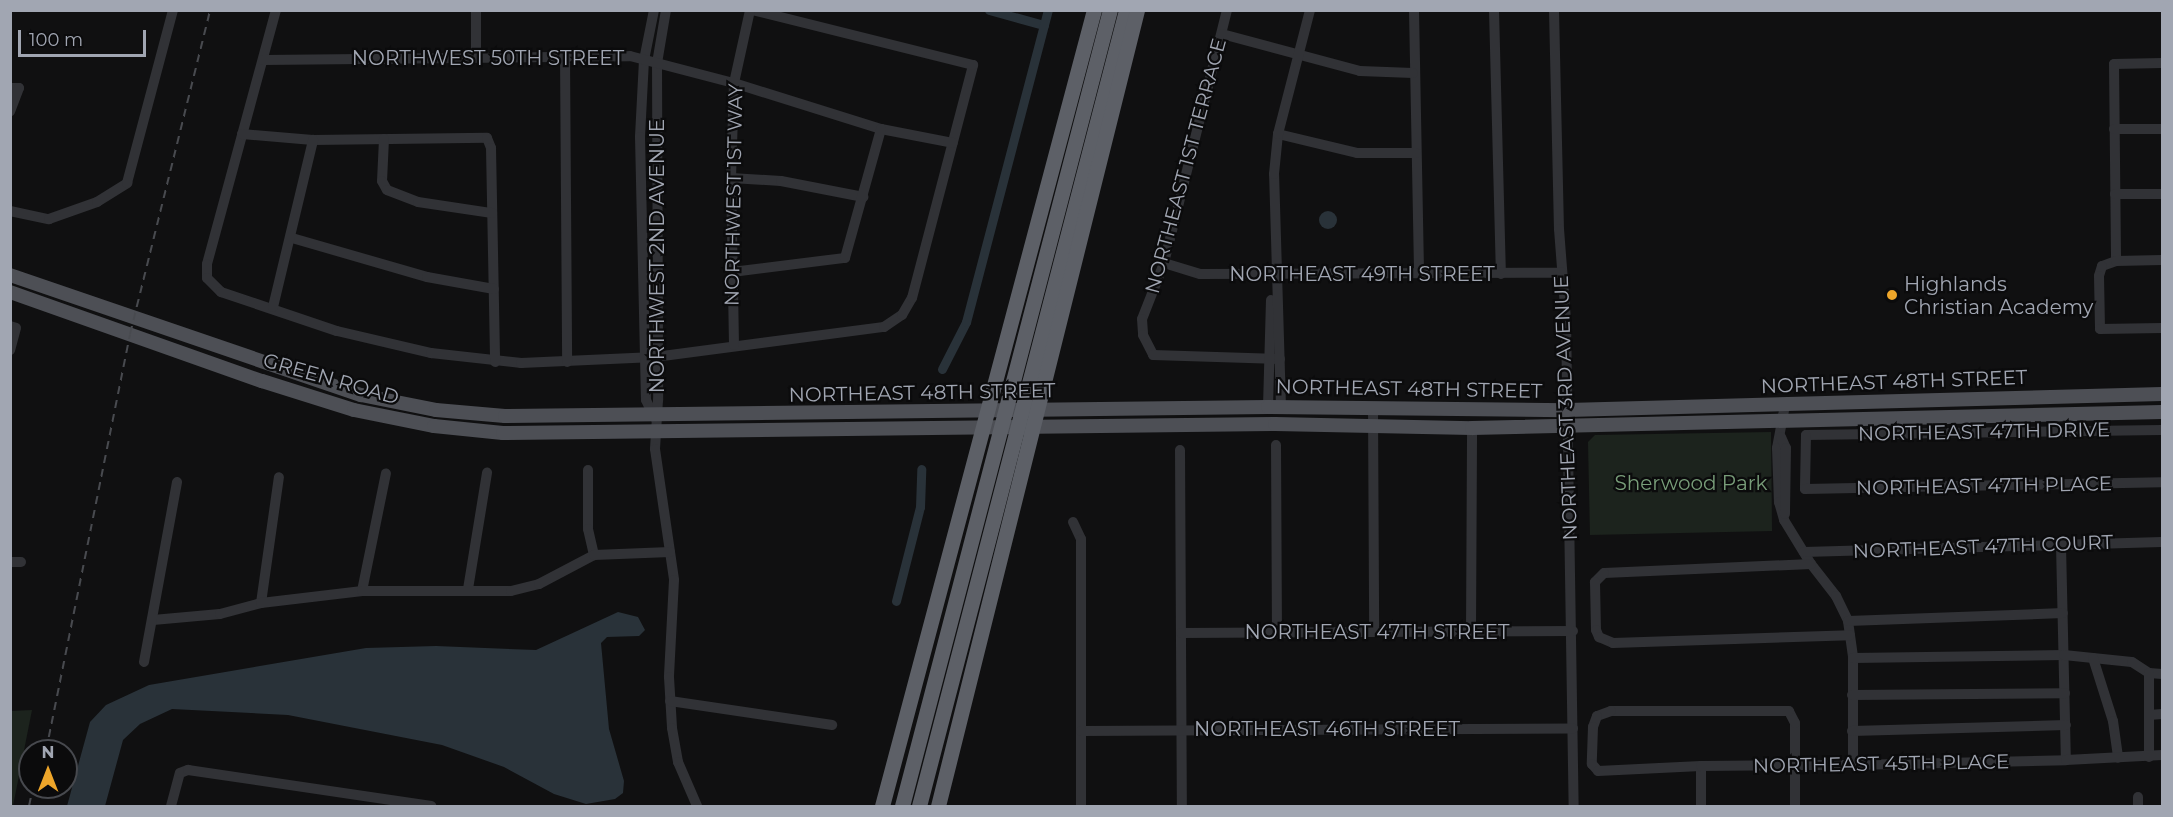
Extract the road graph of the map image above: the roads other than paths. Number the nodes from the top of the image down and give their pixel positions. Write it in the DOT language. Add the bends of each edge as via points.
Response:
graph roads {
  1 [pos="173,10"];
  2 [pos="276,10"];
  3 [pos="476,10"];
  4 [pos="654,10"];
  5 [pos="666,10"];
  6 [pos="752,10"];
  7 [pos="1094,10"];
  8 [pos="1110,10"];
  9 [pos="1125,10"];
  10 [pos="1137,10"];
  11 [pos="1227,10"];
  12 [pos="1310,10"];
  13 [pos="1414,10"];
  14 [pos="1494,10"];
  15 [pos="1554,10"];
  16 [pos="1222,34"];
  17 [pos="476,55"];
  18 [pos="565,55"];
  19 [pos="1298,56"];
  20 [pos="263,60"];
  21 [pos="644,60"];
  22 [pos="657,63"];
  23 [pos="2163,63"];
  24 [pos="1413,73"];
  25 [pos="734,83"];
  26 [pos="10,88"];
  27 [pos="10,111"];
  28 [pos="881,129"];
  29 [pos="2114,129"];
  30 [pos="2163,129"];
  31 [pos="242,134"];
  32 [pos="1278,134"];
  33 [pos="384,139"];
  34 [pos="314,140"];
  35 [pos="953,143"];
  36 [pos="1416,153"];
  37 [pos="730,178"];
  38 [pos="2115,194"];
  39 [pos="2163,194"];
  40 [pos="863,197"];
  41 [pos="10,212"];
  42 [pos="492,213"];
  43 [pos="292,238"];
  44 [pos="2163,260"];
  45 [pos="2116,261"];
  46 [pos="1164,263"];
  47 [pos="732,272"];
  48 [pos="1419,272"];
  49 [pos="1562,273"];
  50 [pos="1275,274"];
  51 [pos="1501,274"];
  52 [pos="10,275"];
  53 [pos="494,289"];
  54 [pos="10,292"];
  55 [pos="273,307"];
  56 [pos="10,326"];
  57 [pos="2163,328"];
  58 [pos="734,345"];
  59 [pos="10,350"];
  60 [pos="650,357"];
  61 [pos="1275,359"];
  62 [pos="495,362"];
  63 [pos="567,362"];
  64 [pos="2163,394"];
  65 [pos="1761,405"];
  66 [pos="1785,405"];
  67 [pos="1275,407"];
  68 [pos="1373,408"];
  69 [pos="1568,410"];
  70 [pos="2163,412"];
  71 [pos="654,417"];
  72 [pos="1783,422"];
  73 [pos="1724,423"];
  74 [pos="1373,425"];
  75 [pos="1568,427"];
  76 [pos="1472,428"];
  77 [pos="2163,430"];
  78 [pos="654,433"];
  79 [pos="1276,445"];
  80 [pos="1180,450"];
  81 [pos="588,470"];
  82 [pos="386,473"];
  83 [pos="487,473"];
  84 [pos="279,477"];
  85 [pos="177,482"];
  86 [pos="2163,482"];
  87 [pos="1805,489"];
  88 [pos="1073,522"];
  89 [pos="2163,542"];
  90 [pos="2061,545"];
  91 [pos="670,552"];
  92 [pos="1804,552"];
  93 [pos="594,555"];
  94 [pos="1811,564"];
  95 [pos="468,589"];
  96 [pos="362,591"];
  97 [pos="261,603"];
  98 [pos="2063,613"];
  99 [pos="153,621"];
  100 [pos="1848,621"];
  101 [pos="1471,631"];
  102 [pos="1573,631"];
  103 [pos="1277,632"];
  104 [pos="1374,632"];
  105 [pos="1181,633"];
  106 [pos="1850,635"];
  107 [pos="2064,655"];
  108 [pos="1853,658"];
  109 [pos="2093,658"];
  110 [pos="144,662"];
  111 [pos="2149,673"];
  112 [pos="2163,674"];
  113 [pos="2065,693"];
  114 [pos="1852,695"];
  115 [pos="670,701"];
  116 [pos="2163,714"];
  117 [pos="2149,715"];
  118 [pos="832,725"];
  119 [pos="2066,725"];
  120 [pos="1573,728"];
  121 [pos="1181,730"];
  122 [pos="1852,730"];
  123 [pos="1081,731"];
  124 [pos="896,754"];
  125 [pos="2163,755"];
  126 [pos="2149,757"];
  127 [pos="2118,758"];
  128 [pos="2066,760"];
  129 [pos="1795,765"];
  130 [pos="1852,765"];
  131 [pos="1701,766"];
  132 [pos="379,802"];
  133 [pos="171,807"];
  134 [pos="431,807"];
  135 [pos="696,807"];
  136 [pos="882,807"];
  137 [pos="893,807"];
  138 [pos="902,807"];
  139 [pos="920,807"];
  140 [pos="938,807"];
  141 [pos="1081,807"];
  142 [pos="1182,807"];
  143 [pos="1574,807"];
  144 [pos="1701,807"];
  145 [pos="1795,807"];
  1 -- 41 [label="street" via="127,183 97,202 49,219"];
  2 -- 20 [label="street"];
  3 -- 17 [label="street"];
  4 -- 21 [label="street, NORTHWEST 2ND AVENUE"];
  5 -- 22 [label="street, NORTHWEST 2ND AVENUE"];
  6 -- 25 [label="street, NORTHWEST 1ST WAY"];
  6 -- 35 [label="street" via="973,65"];
  7 -- 124 [label="highway"];
  8 -- 138 [label="highway"];
  9 -- 139 [label="highway"];
  10 -- 140 [label="highway"];
  11 -- 16 [label="street, NORTHEAST 1ST TERRACE"];
  12 -- 19 [label="street"];
  13 -- 24 [label="street"];
  14 -- 51 [label="street"];
  15 -- 49 [label="street, NORTHEAST 3RD AVENUE"];
  16 -- 19 [label="street"];
  16 -- 46 [label="street, NORTHEAST 1ST TERRACE"];
  17 -- 18 [label="street, NORTHWEST 50TH STREET"];
  17 -- 20 [label="street, NORTHWEST 50TH STREET"];
  18 -- 21 [label="street, NORTHWEST 50TH STREET"];
  18 -- 63 [label="street"];
  19 -- 24 [label="street" via="1360,70"];
  19 -- 32 [label="street"];
  20 -- 31 [label="street"];
  21 -- 22 [label="street, NORTHWEST 50TH STREET"];
  21 -- 60 [label="street, NORTHWEST 2ND AVENUE" via="640,137"];
  22 -- 25 [label="street, NORTHWEST 50TH STREET"];
  22 -- 60 [label="street, NORTHWEST 2ND AVENUE"];
  23 -- 29 [label="street" via="2114,64"];
  24 -- 36 [label="street"];
  25 -- 28 [label="street, NORTHWEST 50TH STREET"];
  25 -- 37 [label="street, NORTHWEST 1ST WAY"];
  26 -- 27 [label="street" via="19,88"];
  28 -- 35 [label="street, NORTHWEST 50TH STREET"];
  28 -- 40 [label="street"];
  29 -- 30 [label="street"];
  29 -- 38 [label="street"];
  31 -- 34 [label="street"];
  31 -- 55 [label="street" via="207,278 221,292"];
  32 -- 36 [label="street" via="1357,153"];
  32 -- 50 [label="street" via="1274,174"];
  33 -- 34 [label="street"];
  33 -- 42 [label="street" via="382,181 387,190 418,201"];
  33 -- 42 [label="street" via="487,138 492,148"];
  34 -- 43 [label="street"];
  35 -- 58 [label="street" via="912,298 902,315 884,327"];
  36 -- 48 [label="street"];
  37 -- 40 [label="street" via="781,181"];
  37 -- 47 [label="street, NORTHWEST 1ST WAY"];
  38 -- 39 [label="street"];
  38 -- 45 [label="street"];
  40 -- 47 [label="street" via="845,258"];
  42 -- 53 [label="street"];
  43 -- 53 [label="street" via="427,277"];
  43 -- 55 [label="street"];
  44 -- 45 [label="street"];
  45 -- 57 [label="street" via="2102,266 2099,276 2100,329"];
  46 -- 50 [label="street, NORTHEAST 49TH STREET" via="1200,274"];
  46 -- 61 [label="street, NORTHEAST 1ST TERRACE" via="1142,319 1143,335 1153,355"];
  47 -- 58 [label="street, NORTHWEST 1ST WAY"];
  48 -- 50 [label="street, NORTHEAST 49TH STREET"];
  48 -- 51 [label="street, NORTHEAST 49TH STREET"];
  49 -- 51 [label="street, NORTHEAST 49TH STREET"];
  49 -- 69 [label="street, NORTHEAST 3RD AVENUE"];
  50 -- 61 [label="street" via="1271,277"];
  52 -- 71 [label="main road, GREEN ROAD" via="361,395 436,410 505,416"];
  53 -- 62 [label="street"];
  54 -- 78 [label="main road, GREEN ROAD" via="354,410 434,426 503,433"];
  55 -- 62 [label="street" via="337,331 431,353"];
  56 -- 59 [label="street" via="16,328"];
  58 -- 60 [label="street"];
  60 -- 63 [label="street"];
  60 -- 71 [label="street, NORTHWEST 2ND AVENUE" via="658,400"];
  61 -- 67 [label="street"];
  62 -- 63 [label="street"];
  64 -- 66 [label="main road, NORTHEAST 48TH STREET"];
  65 -- 66 [label="main road, NORTHEAST 48TH STREET"];
  65 -- 69 [label="main road, NORTHEAST 48TH STREET"];
  65 -- 73 [label="main road"];
  66 -- 72 [label="street"];
  67 -- 68 [label="main road, NORTHEAST 48TH STREET"];
  67 -- 71 [label="main road, NORTHEAST 48TH STREET"];
  68 -- 69 [label="main road, NORTHEAST 48TH STREET"];
  68 -- 74 [label="street"];
  69 -- 75 [label="street, NORTHEAST 3RD AVENUE"];
  70 -- 72 [label="main road, NORTHEAST 48TH STREET"];
  71 -- 78 [label="street, NORTHWEST 2ND AVENUE"];
  72 -- 73 [label="main road, NORTHEAST 48TH STREET"];
  72 -- 92 [label="street" via="1777,491 1784,520"];
  73 -- 75 [label="main road, NORTHEAST 48TH STREET"];
  74 -- 76 [label="main road, NORTHEAST 48TH STREET"];
  74 -- 78 [label="main road, NORTHEAST 48TH STREET"];
  74 -- 104 [label="street"];
  75 -- 76 [label="main road, NORTHEAST 48TH STREET"];
  75 -- 102 [label="street, NORTHEAST 3RD AVENUE"];
  76 -- 101 [label="street"];
  77 -- 87 [label="street, NORTHEAST 47TH DRIVE" via="1806,435"];
  78 -- 91 [label="street, NORTHWEST 2ND AVENUE" via="659,495"];
  79 -- 103 [label="street"];
  80 -- 105 [label="street"];
  81 -- 93 [label="street" via="588,529"];
  82 -- 96 [label="street"];
  83 -- 95 [label="street"];
  84 -- 97 [label="street"];
  85 -- 99 [label="street"];
  86 -- 87 [label="street, NORTHEAST 47TH PLACE"];
  88 -- 123 [label="street" via="1081,539"];
  89 -- 90 [label="street, NORTHEAST 47TH COURT"];
  90 -- 92 [label="street, NORTHEAST 47TH COURT"];
  90 -- 98 [label="street"];
  91 -- 93 [label="street"];
  91 -- 115 [label="street, NORTHWEST 2ND AVENUE" via="674,612"];
  92 -- 94 [label="street"];
  93 -- 95 [label="street" via="539,584 511,591"];
  94 -- 100 [label="street" via="1836,596"];
  94 -- 106 [label="street" via="1604,573 1595,582 1596,630 1599,637 1613,643"];
  95 -- 96 [label="street"];
  96 -- 97 [label="street"];
  97 -- 99 [label="street" via="220,614"];
  98 -- 100 [label="street"];
  98 -- 107 [label="street"];
  99 -- 110 [label="street"];
  100 -- 106 [label="street"];
  101 -- 102 [label="street, NORTHEAST 47TH STREET"];
  101 -- 104 [label="street, NORTHEAST 47TH STREET"];
  102 -- 120 [label="street, NORTHEAST 3RD AVENUE"];
  103 -- 104 [label="street, NORTHEAST 47TH STREET"];
  103 -- 105 [label="street, NORTHEAST 47TH STREET"];
  105 -- 121 [label="street"];
  106 -- 108 [label="street"];
  107 -- 108 [label="street"];
  107 -- 109 [label="street"];
  107 -- 113 [label="street"];
  108 -- 114 [label="street"];
  109 -- 111 [label="street" via="2132,662"];
  109 -- 127 [label="street" via="2113,721"];
  111 -- 112 [label="street"];
  111 -- 117 [label="street"];
  113 -- 114 [label="street"];
  113 -- 119 [label="street"];
  114 -- 122 [label="street"];
  115 -- 118 [label="street"];
  115 -- 135 [label="street, NORTHWEST 2ND AVENUE" via="678,762"];
  116 -- 117 [label="street"];
  117 -- 126 [label="street"];
  119 -- 122 [label="street"];
  119 -- 128 [label="street"];
  120 -- 121 [label="street, NORTHEAST 46TH STREET"];
  120 -- 143 [label="street, NORTHEAST 3RD AVENUE"];
  121 -- 123 [label="street, NORTHEAST 46TH STREET"];
  121 -- 142 [label="street"];
  122 -- 130 [label="street"];
  123 -- 141 [label="street"];
  124 -- 136 [label="highway"];
  124 -- 137 [label="highway"];
  125 -- 126 [label="street, NORTHEAST 45TH PLACE"];
  126 -- 127 [label="street, NORTHEAST 45TH PLACE"];
  127 -- 128 [label="street, NORTHEAST 45TH PLACE"];
  128 -- 130 [label="street, NORTHEAST 45TH PLACE"];
  129 -- 130 [label="street, NORTHEAST 45TH PLACE"];
  129 -- 131 [label="street, NORTHEAST 45TH PLACE"];
  129 -- 131 [label="street, NORTHEAST 45TH PLACE" via="1795,723 1789,711 1611,711 1597,716 1592,764 1598,771"];
  129 -- 145 [label="street"];
  131 -- 144 [label="street"];
  132 -- 133 [label="street" via="188,770 180,772"];
  132 -- 134 [label="street"];
}
